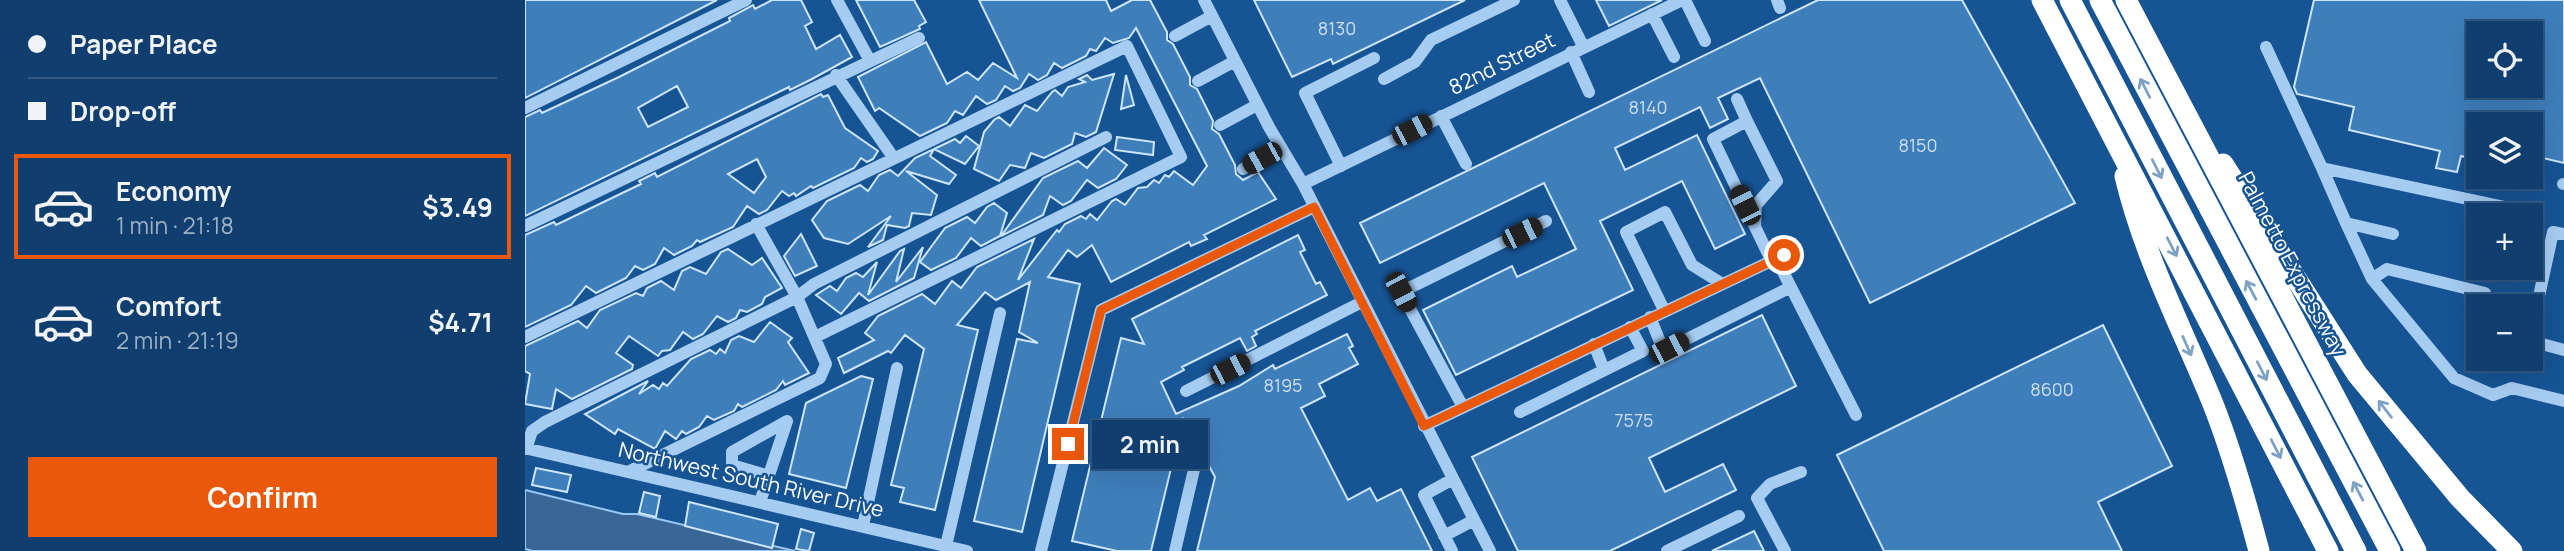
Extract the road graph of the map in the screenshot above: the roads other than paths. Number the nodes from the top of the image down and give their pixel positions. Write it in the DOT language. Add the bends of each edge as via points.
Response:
graph roads {
  1 [pos="746,0"];
  2 [pos="837,0"];
  3 [pos="1204,0"];
  4 [pos="1514,0"];
  5 [pos="1560,0"];
  6 [pos="1683,0"];
  7 [pos="2042,0"];
  8 [pos="2070,0"];
  9 [pos="2100,0"];
  10 [pos="2126,0"];
  11 [pos="1652,14"];
  12 [pos="1212,16"];
  13 [pos="1175,36"];
  14 [pos="919,37"];
  15 [pos="1705,41"];
  16 [pos="2266,47"];
  17 [pos="1577,49"];
  18 [pos="1674,57"];
  19 [pos="1374,58"];
  20 [pos="869,60"];
  21 [pos="1235,61"];
  22 [pos="836,75"];
  23 [pos="1384,79"];
  24 [pos="1198,81"];
  25 [pos="1588,92"];
  26 [pos="2174,93"];
  27 [pos="1737,99"];
  28 [pos="1257,105"];
  29 [pos="525,108"];
  30 [pos="1441,116"];
  31 [pos="1747,121"];
  32 [pos="1220,125"];
  33 [pos="1106,137"];
  34 [pos="2118,143"];
  35 [pos="1281,148"];
  36 [pos="893,157"];
  37 [pos="1467,164"];
  38 [pos="1341,166"];
  39 [pos="2322,168"];
  40 [pos="1243,169"];
  41 [pos="1303,184"];
  42 [pos="2486,203"];
  43 [pos="1314,207"];
  44 [pos="1546,221"];
  45 [pos="2346,223"];
  46 [pos="756,224"];
  47 [pos="525,226"];
  48 [pos="1755,227"];
  49 [pos="2393,234"];
  50 [pos="2564,234"];
  51 [pos="1777,258"];
  52 [pos="2372,279"];
  53 [pos="1721,283"];
  54 [pos="1791,287"];
  55 [pos="2485,293"];
  56 [pos="2539,294"];
  57 [pos="797,297"];
  58 [pos="1362,302"];
  59 [pos="1664,310"];
  60 [pos="1000,313"];
  61 [pos="1650,317"];
  62 [pos="1630,327"];
  63 [pos="525,337"];
  64 [pos="815,337"];
  65 [pos="1594,344"];
  66 [pos="2543,344"];
  67 [pos="2564,350"];
  68 [pos="897,368"];
  69 [pos="1604,370"];
  70 [pos="1187,391"];
  71 [pos="2564,401"];
  72 [pos="1462,407"];
  73 [pos="1520,412"];
  74 [pos="1856,415"];
  75 [pos="1424,426"];
  76 [pos="526,449"];
  77 [pos="1196,461"];
  78 [pos="630,471"];
  79 [pos="1801,472"];
  80 [pos="769,476"];
  81 [pos="1453,480"];
  82 [pos="2460,498"];
  83 [pos="760,502"];
  84 [pos="1739,516"];
  85 [pos="1474,520"];
  86 [pos="863,526"];
  87 [pos="1444,536"];
  88 [pos="946,546"];
  89 [pos="967,551"];
  90 [pos="1041,551"];
  91 [pos="1175,551"];
  92 [pos="1452,551"];
  93 [pos="1490,551"];
  94 [pos="1667,551"];
  95 [pos="1785,551"];
  96 [pos="2259,551"];
  97 [pos="2327,551"];
  98 [pos="2356,551"];
  99 [pos="2390,551"];
  100 [pos="2416,551"];
  101 [pos="2501,551"];
  102 [pos="2512,551"];
  1 -- 29 [label="street"];
  2 -- 20 [label="street"];
  3 -- 12 [label="street"];
  4 -- 23 [label="street" via="1431,40 1415,62"];
  5 -- 17 [label="street"];
  6 -- 11 [label="street, 82nd Street"];
  6 -- 15 [label="street"];
  7 -- 34 [label="highway"];
  8 -- 98 [label="highway, one-way"];
  99 -- 9 [label="highway, one-way"];
  10 -- 26 [label="highway, Palmetto Expressway"];
  11 -- 17 [label="street, 82nd Street"];
  11 -- 18 [label="street"];
  12 -- 13 [label="street"];
  12 -- 21 [label="street"];
  14 -- 20 [label="street"];
  16 -- 39 [label="street"];
  17 -- 25 [label="street"];
  17 -- 30 [label="street, 82nd Street"];
  19 -- 38 [label="street" via="1305,93"];
  20 -- 22 [label="street"];
  21 -- 24 [label="street"];
  21 -- 28 [label="street"];
  22 -- 36 [label="street"];
  22 -- 47 [label="street"];
  82 -- 26 [label="highway, one-way" via="2357,374 2256,212"];
  26 -- 100 [label="highway, Palmetto Expressway"];
  27 -- 31 [label="street"];
  28 -- 32 [label="street"];
  28 -- 35 [label="street"];
  30 -- 37 [label="street"];
  30 -- 38 [label="street, 82nd Street"];
  31 -- 48 [label="street" via="1777,181 1756,205"];
  31 -- 48 [label="street" via="1713,139"];
  33 -- 57 [label="street" via="814,284"];
  34 -- 96 [label="highway, one-way" via="2134,212 2169,307 2213,404"];
  34 -- 97 [label="highway, one-way"];
  35 -- 40 [label="street"];
  35 -- 41 [label="street"];
  36 -- 46 [label="street"];
  36 -- 64 [label="street" via="1128,46 1181,157"];
  38 -- 41 [label="street, 82nd Street"];
  39 -- 42 [label="street"];
  39 -- 45 [label="street"];
  41 -- 43 [label="street"];
  43 -- 58 [label="street"];
  43 -- 90 [label="street" via="1101,310"];
  44 -- 72 [label="street" via="1401,292"];
  45 -- 49 [label="street"];
  45 -- 52 [label="street"];
  46 -- 57 [label="street"];
  46 -- 63 [label="street"];
  48 -- 51 [label="street"];
  50 -- 56 [label="street" via="2553,232"];
  51 -- 53 [label="street"];
  51 -- 54 [label="street"];
  52 -- 55 [label="street" via="2386,269"];
  52 -- 71 [label="street" via="2453,378 2493,395 2512,388"];
  53 -- 59 [label="street"];
  53 -- 59 [label="street" via="1692,265 1665,212 1626,232"];
  54 -- 61 [label="street" via="1669,348 1660,342"];
  54 -- 74 [label="street"];
  57 -- 64 [label="street"];
  57 -- 76 [label="street" via="545,422 532,431"];
  58 -- 70 [label="street"];
  58 -- 75 [label="street"];
  59 -- 61 [label="street"];
  60 -- 88 [label="street"];
  61 -- 62 [label="street"];
  62 -- 65 [label="street"];
  62 -- 69 [label="street" via="1643,351"];
  64 -- 78 [label="street" via="826,364 820,378"];
  65 -- 69 [label="street"];
  65 -- 72 [label="street"];
  66 -- 67 [label="street"];
  68 -- 86 [label="street"];
  69 -- 73 [label="street"];
  72 -- 75 [label="street"];
  75 -- 81 [label="street"];
  76 -- 78 [label="street, Northwest South River Drive"];
  77 -- 91 [label="street"];
  78 -- 83 [label="street, Northwest South River Drive"];
  79 -- 95 [label="street" via="1770,484 1757,498"];
  80 -- 80 [label="street" via="780,443 787,421 733,452 732,465"];
  80 -- 83 [label="street"];
  81 -- 85 [label="street"];
  81 -- 87 [label="street" via="1424,495"];
  82 -- 101 [label="highway"];
  82 -- 102 [label="highway"];
  83 -- 86 [label="street, Northwest South River Drive"];
  84 -- 94 [label="street"];
  85 -- 87 [label="street"];
  85 -- 93 [label="street"];
  86 -- 88 [label="street, Northwest South River Drive"];
  87 -- 92 [label="street"];
  88 -- 89 [label="street, Northwest South River Drive"];
}
